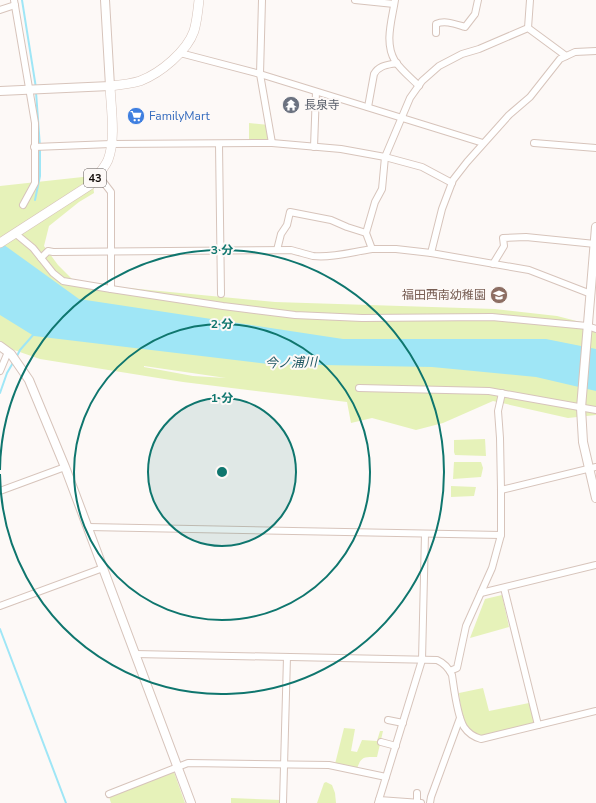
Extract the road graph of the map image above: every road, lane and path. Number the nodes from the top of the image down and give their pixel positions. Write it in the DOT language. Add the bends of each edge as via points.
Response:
graph roads {
  1 [pos="105,0"];
  2 [pos="199,0"];
  3 [pos="262,0"];
  4 [pos="355,0"];
  5 [pos="478,0"];
  6 [pos="530,0"];
  7 [pos="395,2"];
  8 [pos="15,3"];
  9 [pos="0,10"];
  10 [pos="528,28"];
  11 [pos="436,33"];
  12 [pos="596,51"];
  13 [pos="180,53"];
  14 [pos="566,56"];
  15 [pos="398,63"];
  16 [pos="260,74"];
  17 [pos="110,86"];
  18 [pos="419,86"];
  19 [pos="29,90"];
  20 [pos="0,91"];
  21 [pos="316,92"];
  22 [pos="368,107"];
  23 [pos="401,117"];
  24 [pos="272,143"];
  25 [pos="483,143"];
  26 [pos="534,143"];
  27 [pos="111,144"];
  28 [pos="218,144"];
  29 [pos="34,146"];
  30 [pos="314,147"];
  31 [pos="596,148"];
  32 [pos="385,157"];
  33 [pos="98,175"];
  34 [pos="452,183"];
  35 [pos="23,204"];
  36 [pos="596,227"];
  37 [pos="366,233"];
  38 [pos="16,234"];
  39 [pos="0,243"];
  40 [pos="595,244"];
  41 [pos="372,249"];
  42 [pos="220,250"];
  43 [pos="277,250"];
  44 [pos="111,252"];
  45 [pos="430,253"];
  46 [pos="41,258"];
  47 [pos="493,264"];
  48 [pos="111,289"];
  49 [pos="221,294"];
  50 [pos="591,294"];
  51 [pos="587,327"];
  52 [pos="596,328"];
  53 [pos="0,346"];
  54 [pos="8,352"];
  55 [pos="0,371"];
  56 [pos="359,388"];
  57 [pos="502,393"];
  58 [pos="582,408"];
  59 [pos="596,410"];
  60 [pos="65,467"];
  61 [pos="592,468"];
  62 [pos="501,490"];
  63 [pos="0,491"];
  64 [pos="596,498"];
  65 [pos="88,527"];
  66 [pos="425,534"];
  67 [pos="501,535"];
  68 [pos="596,565"];
  69 [pos="103,568"];
  70 [pos="504,588"];
  71 [pos="481,593"];
  72 [pos="0,606"];
  73 [pos="135,654"];
  74 [pos="287,657"];
  75 [pos="422,660"];
  76 [pos="450,671"];
  77 [pos="596,711"];
  78 [pos="460,718"];
  79 [pos="388,720"];
  80 [pos="403,723"];
  81 [pos="538,725"];
  82 [pos="381,742"];
  83 [pos="396,746"];
  84 [pos="284,764"];
  85 [pos="178,767"];
  86 [pos="386,777"];
  87 [pos="417,793"];
  88 [pos="109,794"];
  89 [pos="379,801"];
  90 [pos="191,803"];
  91 [pos="282,803"];
  92 [pos="416,803"];
  93 [pos="421,803"];
  94 [pos="430,803"];
  1 -- 17 [label="street"];
  2 -- 13 [label="main road" via="194,32"];
  3 -- 16 [label="street"];
  4 -- 7 [label="street"];
  5 -- 11 [label="street" via="475,14 464,27 440,22 436,24"];
  6 -- 10 [label="street"];
  7 -- 15 [label="street" via="389,37 392,54"];
  8 -- 9 [label="street"];
  8 -- 19 [label="street"];
  10 -- 14 [label="street"];
  10 -- 18 [label="street" via="450,60 439,66"];
  12 -- 14 [label="street" via="575,52"];
  13 -- 16 [label="street"];
  13 -- 17 [label="main road" via="142,80"];
  14 -- 25 [label="street" via="560,59 530,97"];
  15 -- 18 [label="street"];
  15 -- 22 [label="street" via="377,69"];
  16 -- 21 [label="street"];
  16 -- 24 [label="street"];
  17 -- 19 [label="street"];
  17 -- 27 [label="main road, 43"];
  18 -- 23 [label="street"];
  19 -- 20 [label="street"];
  19 -- 29 [label="street" via="35,123"];
  21 -- 22 [label="street"];
  21 -- 30 [label="street"];
  22 -- 23 [label="street"];
  23 -- 25 [label="street"];
  23 -- 32 [label="street"];
  24 -- 28 [label="street"];
  24 -- 30 [label="street"];
  25 -- 34 [label="street"];
  26 -- 31 [label="street"];
  27 -- 28 [label="street"];
  27 -- 29 [label="street"];
  27 -- 33 [label="main road, 43" via="108,161"];
  28 -- 42 [label="street"];
  29 -- 35 [label="street" via="35,183"];
  30 -- 32 [label="street"];
  32 -- 34 [label="street" via="422,167"];
  32 -- 37 [label="street" via="382,189 375,202"];
  33 -- 38 [label="main road, 43" via="90,185"];
  33 -- 44 [label="street" via="111,192"];
  34 -- 45 [label="street"];
  36 -- 40 [label="street"];
  37 -- 41 [label="street"];
  37 -- 43 [label="street" via="331,220 290,212"];
  38 -- 39 [label="main road, 43"];
  38 -- 46 [label="street"];
  40 -- 47 [label="street" via="526,237 503,238 504,246"];
  40 -- 50 [label="street"];
  41 -- 43 [label="street" via="339,256 313,256 291,250"];
  41 -- 45 [label="street"];
  42 -- 43 [label="street"];
  42 -- 44 [label="street"];
  42 -- 49 [label="street"];
  44 -- 46 [label="street" via="48,251"];
  44 -- 48 [label="street"];
  45 -- 47 [label="street"];
  46 -- 48 [label="street" via="62,281"];
  47 -- 50 [label="street" via="529,270"];
  48 -- 51 [label="street" via="295,314 362,318 492,317"];
  50 -- 51 [label="street"];
  51 -- 52 [label="street"];
  51 -- 58 [label="street"];
  53 -- 54 [label="street"];
  54 -- 55 [label="street"];
  54 -- 60 [label="street" via="29,380"];
  56 -- 57 [label="street"];
  57 -- 58 [label="street"];
  57 -- 62 [label="street" via="498,411"];
  58 -- 59 [label="street"];
  58 -- 61 [label="street" via="583,442"];
  60 -- 63 [label="street"];
  60 -- 65 [label="street"];
  61 -- 62 [label="street"];
  61 -- 64 [label="street"];
  62 -- 67 [label="street"];
  65 -- 66 [label="street"];
  65 -- 69 [label="street"];
  66 -- 67 [label="street"];
  66 -- 75 [label="street"];
  67 -- 71 [label="street" via="492,568"];
  68 -- 70 [label="street"];
  69 -- 72 [label="street"];
  69 -- 73 [label="street"];
  70 -- 71 [label="street"];
  70 -- 81 [label="street"];
  71 -- 76 [label="street" via="466,626 457,668"];
  73 -- 74 [label="street"];
  73 -- 85 [label="street"];
  74 -- 75 [label="street"];
  74 -- 84 [label="street"];
  75 -- 76 [label="street" via="442,662"];
  75 -- 80 [label="street"];
  76 -- 78 [label="street"];
  77 -- 81 [label="street"];
  78 -- 81 [label="street" via="469,733 481,739"];
  78 -- 94 [label="street"];
  79 -- 80 [label="street"];
  80 -- 83 [label="street"];
  82 -- 83 [label="street"];
  83 -- 86 [label="street"];
  84 -- 85 [label="street" via="188,763"];
  84 -- 86 [label="street" via="329,765"];
  84 -- 91 [label="street"];
  85 -- 88 [label="street"];
  85 -- 90 [label="street"];
  86 -- 89 [label="street"];
  87 -- 92 [label="street"];
  89 -- 92 [label="street"];
  92 -- 93 [label="street"];
}
